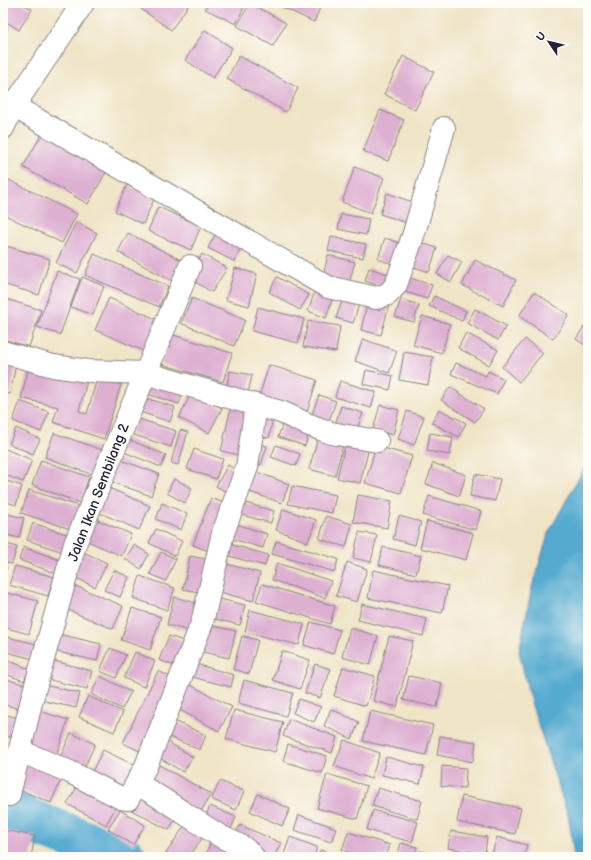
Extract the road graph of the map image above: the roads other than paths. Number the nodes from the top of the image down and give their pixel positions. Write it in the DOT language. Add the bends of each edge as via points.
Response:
graph roads {
  1 [pos="83,3"];
  2 [pos="8,103"];
  3 [pos="3,128"];
  4 [pos="444,128"];
  5 [pos="190,266"];
  6 [pos="3,352"];
  7 [pos="146,373"];
  8 [pos="256,405"];
  9 [pos="377,441"];
  10 [pos="20,751"];
  11 [pos="136,785"];
  12 [pos="9,795"];
  13 [pos="253,857"];
  1 -- 2 [label="street"];
  2 -- 3 [label="street"];
  2 -- 4 [label="street" via="328,287 376,298 388,294 396,285 414,233"];
  5 -- 7 [label="street, Jalan Ikan Sembilang 2"];
  6 -- 7 [label="street" via="53,366 88,371"];
  7 -- 8 [label="street"];
  7 -- 10 [label="street, Jalan Ikan Sembilang 2" via="75,544"];
  8 -- 9 [label="street" via="281,412 331,433"];
  8 -- 11 [label="street" via="247,467 223,533 202,623 146,766"];
  10 -- 11 [label="street" via="70,772 121,798 128,799"];
  10 -- 12 [label="street, Jalan Ikan Sembilang 2"];
  11 -- 13 [label="street" via="223,838 238,844"];
}
